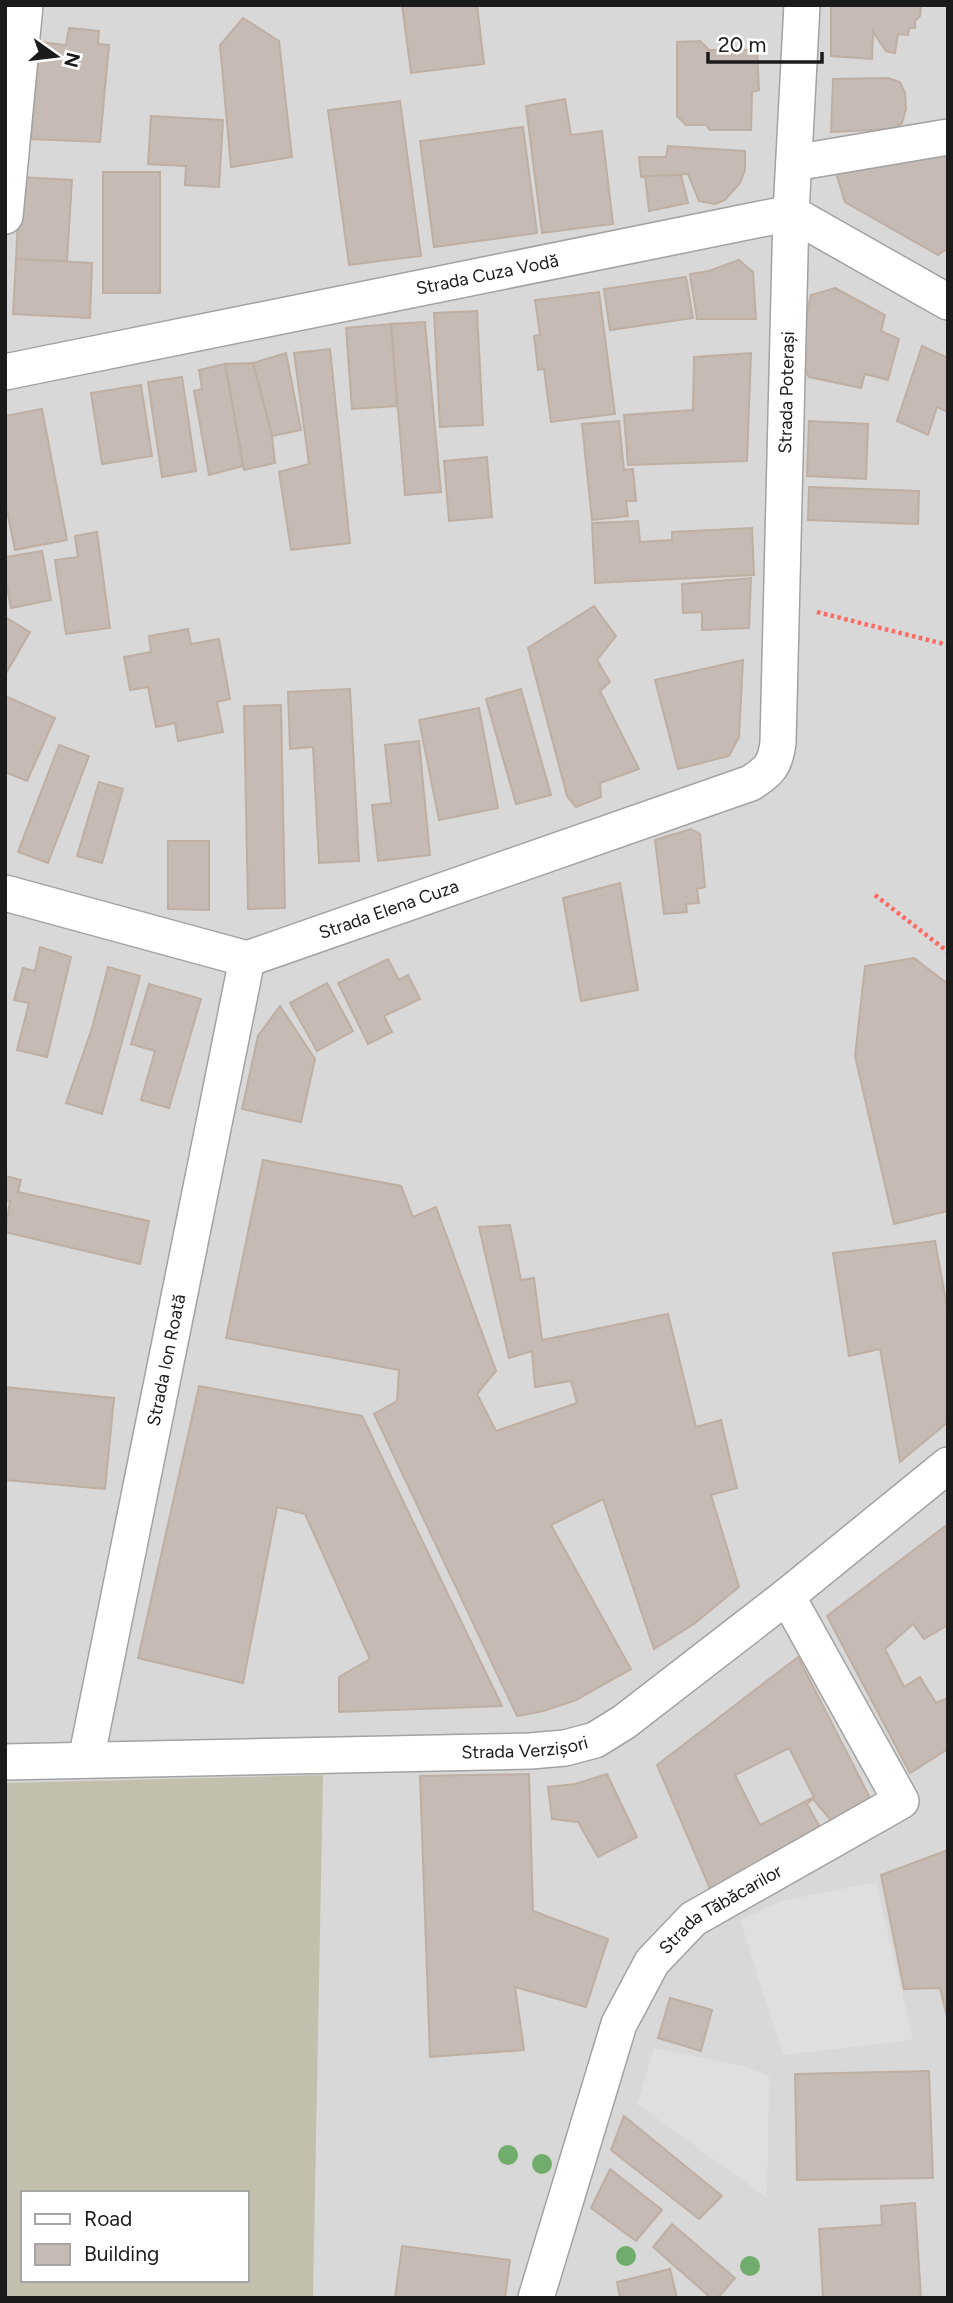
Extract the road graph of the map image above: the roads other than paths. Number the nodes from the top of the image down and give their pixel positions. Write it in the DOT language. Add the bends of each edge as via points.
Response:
graph roads {
  1 [pos="25,5"];
  2 [pos="802,5"];
  3 [pos="948,137"];
  4 [pos="794,163"];
  5 [pos="791,213"];
  6 [pos="5,216"];
  7 [pos="948,302"];
  8 [pos="5,372"];
  9 [pos="764,774"];
  10 [pos="5,893"];
  11 [pos="247,959"];
  12 [pos="948,1465"];
  13 [pos="787,1596"];
  14 [pos="86,1760"];
  15 [pos="5,1762"];
  16 [pos="536,2298"];
  1 -- 6 [label="street"];
  2 -- 4 [label="street, Strada Poterași"];
  3 -- 4 [label="street"];
  4 -- 5 [label="street, Strada Poterași"];
  5 -- 7 [label="street"];
  5 -- 8 [label="street, Strada Cuza Vodă"];
  5 -- 9 [label="street, Strada Poterași" via="778,743 776,761"];
  9 -- 11 [label="street, Strada Elena Cuza" via="751,783"];
  10 -- 11 [label="street"];
  11 -- 14 [label="street, Strada Ion Roată"];
  12 -- 13 [label="street, Strada Verzișori"];
  13 -- 14 [label="street, Strada Verzișori" via="624,1722 595,1740 565,1748"];
  13 -- 16 [label="street, Strada Tăbăcarilor" via="901,1801 693,1919 652,1962 619,2024"];
  14 -- 15 [label="street, Strada Verzișori"];
}
